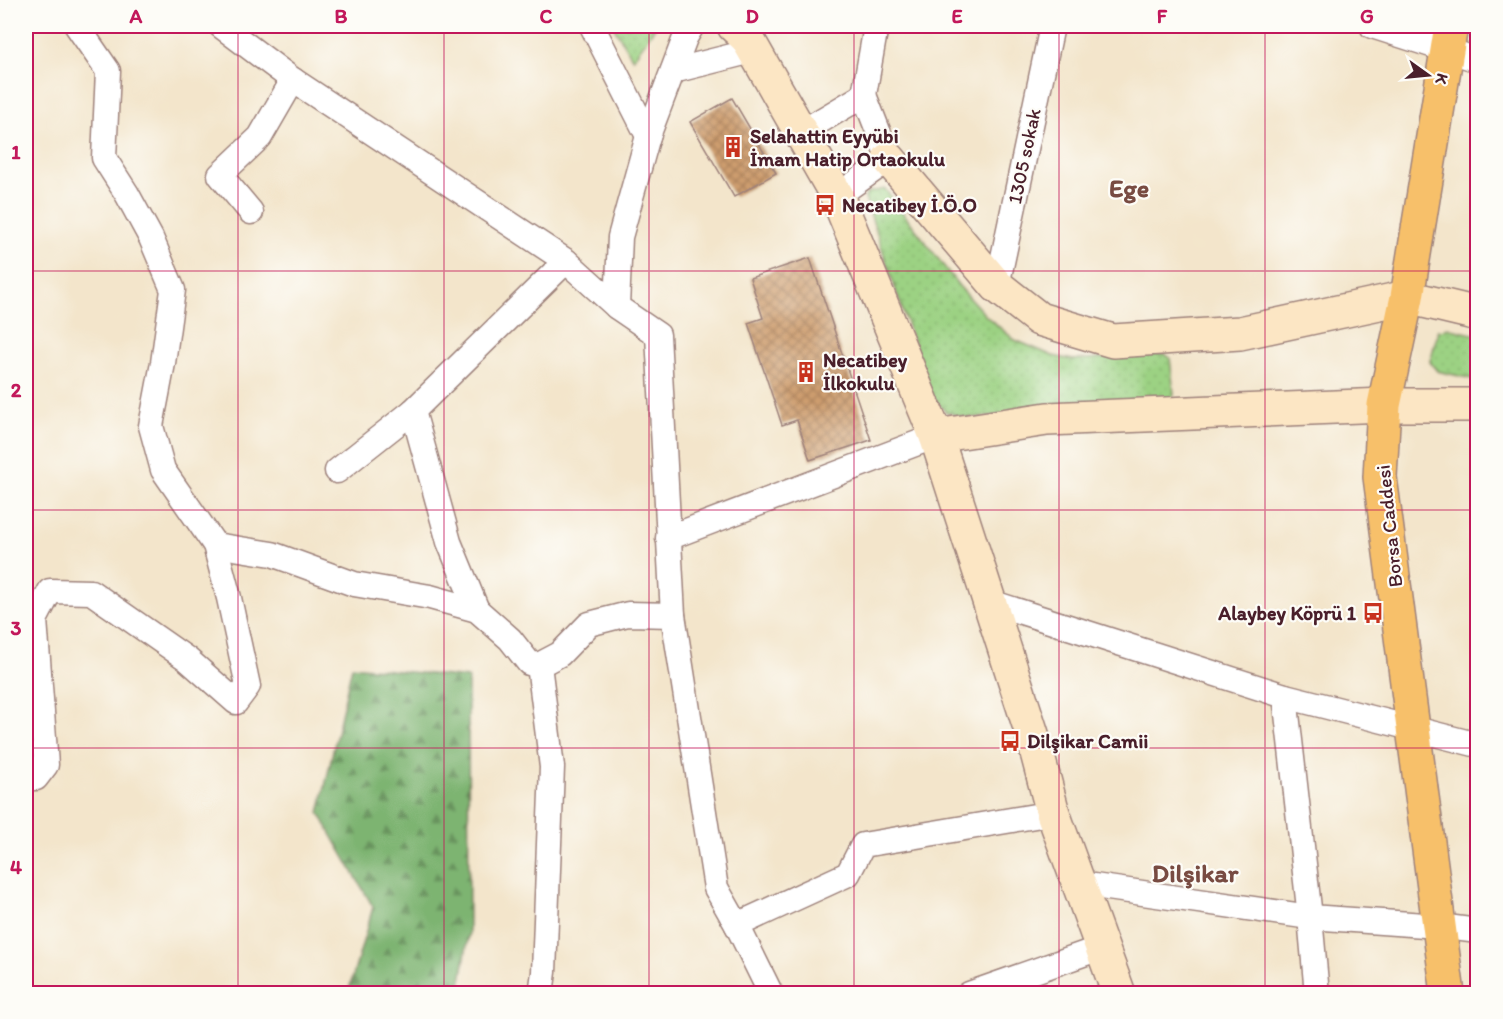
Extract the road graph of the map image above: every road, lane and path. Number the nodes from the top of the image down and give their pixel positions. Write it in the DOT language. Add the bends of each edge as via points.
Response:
graph roads {
  1 [pos="77,26"];
  2 [pos="221,26"];
  3 [pos="592,26"];
  4 [pos="692,26"];
  5 [pos="876,26"];
  6 [pos="1052,26"];
  7 [pos="1372,26"];
  8 [pos="745,35"];
  9 [pos="1449,37"];
  10 [pos="1478,60"];
  11 [pos="673,71"];
  12 [pos="293,81"];
  13 [pos="864,95"];
  14 [pos="800,133"];
  15 [pos="648,136"];
  16 [pos="889,159"];
  17 [pos="837,196"];
  18 [pos="251,212"];
  19 [pos="566,261"];
  20 [pos="996,286"];
  21 [pos="1407,297"];
  22 [pos="617,307"];
  23 [pos="1478,314"];
  24 [pos="1384,405"];
  25 [pos="1478,405"];
  26 [pos="413,411"];
  27 [pos="936,436"];
  28 [pos="337,471"];
  29 [pos="668,538"];
  30 [pos="215,545"];
  31 [pos="987,602"];
  32 [pos="33,607"];
  33 [pos="477,610"];
  34 [pos="673,615"];
  35 [pos="539,665"];
  36 [pos="1285,696"];
  37 [pos="1413,728"];
  38 [pos="1478,745"];
  39 [pos="26,778"];
  40 [pos="1053,813"];
  41 [pos="1080,884"];
  42 [pos="1310,917"];
  43 [pos="737,925"];
  44 [pos="1439,926"];
  45 [pos="1478,931"];
  46 [pos="1103,947"];
  47 [pos="541,993"];
  48 [pos="771,993"];
  49 [pos="969,993"];
  50 [pos="1119,993"];
  51 [pos="1317,993"];
  52 [pos="1448,993"];
  1 -- 30 [label="street" via="108,71 104,158 151,238 173,290 151,426 163,470"];
  2 -- 12 [label="street"];
  3 -- 15 [label="street"];
  4 -- 11 [label="street"];
  5 -- 13 [label="street"];
  6 -- 20 [label="street, 1305 sokak"];
  7 -- 9 [label="street"];
  8 -- 11 [label="street"];
  8 -- 14 [label="main road"];
  9 -- 10 [label="street"];
  9 -- 21 [label="main road, Borsa Caddesi"];
  11 -- 15 [label="street"];
  12 -- 18 [label="street" via="260,137 220,175"];
  12 -- 19 [label="street"];
  13 -- 14 [label="street"];
  13 -- 16 [label="street"];
  14 -- 17 [label="main road"];
  15 -- 22 [label="street" via="620,237"];
  16 -- 17 [label="street"];
  16 -- 20 [label="main road"];
  17 -- 27 [label="main road"];
  19 -- 22 [label="street"];
  19 -- 26 [label="street"];
  20 -- 21 [label="main road" via="1039,319 1113,341 1240,333"];
  21 -- 23 [label="main road"];
  21 -- 24 [label="main road, Borsa Caddesi"];
  22 -- 29 [label="street" via="658,335"];
  24 -- 25 [label="main road"];
  24 -- 27 [label="main road" via="1047,419"];
  24 -- 37 [label="main road, Borsa Caddesi" via="1380,477"];
  26 -- 28 [label="street"];
  26 -- 33 [label="street" via="449,542"];
  27 -- 29 [label="street"];
  27 -- 31 [label="main road"];
  29 -- 34 [label="street"];
  30 -- 32 [label="street" via="248,686 236,702 187,659 91,592 50,591"];
  30 -- 33 [label="street" via="272,554 354,584"];
  31 -- 36 [label="street"];
  31 -- 40 [label="main road" via="1032,734"];
  32 -- 39 [label="street" via="46,765 36,778"];
  33 -- 35 [label="street" via="510,639 529,663"];
  34 -- 35 [label="street" via="628,614 588,624 560,654"];
  34 -- 43 [label="street" via="716,888"];
  35 -- 47 [label="street" via="552,767"];
  36 -- 37 [label="street"];
  36 -- 42 [label="street"];
  37 -- 38 [label="street"];
  37 -- 44 [label="main road, Borsa Caddesi"];
  40 -- 41 [label="main road"];
  40 -- 43 [label="street" via="863,845 848,874"];
  41 -- 42 [label="street"];
  41 -- 46 [label="main road"];
  42 -- 44 [label="street"];
  42 -- 51 [label="street"];
  43 -- 48 [label="street"];
  44 -- 45 [label="street"];
  44 -- 52 [label="main road, Borsa Caddesi"];
  46 -- 49 [label="street"];
  46 -- 50 [label="main road"];
}
